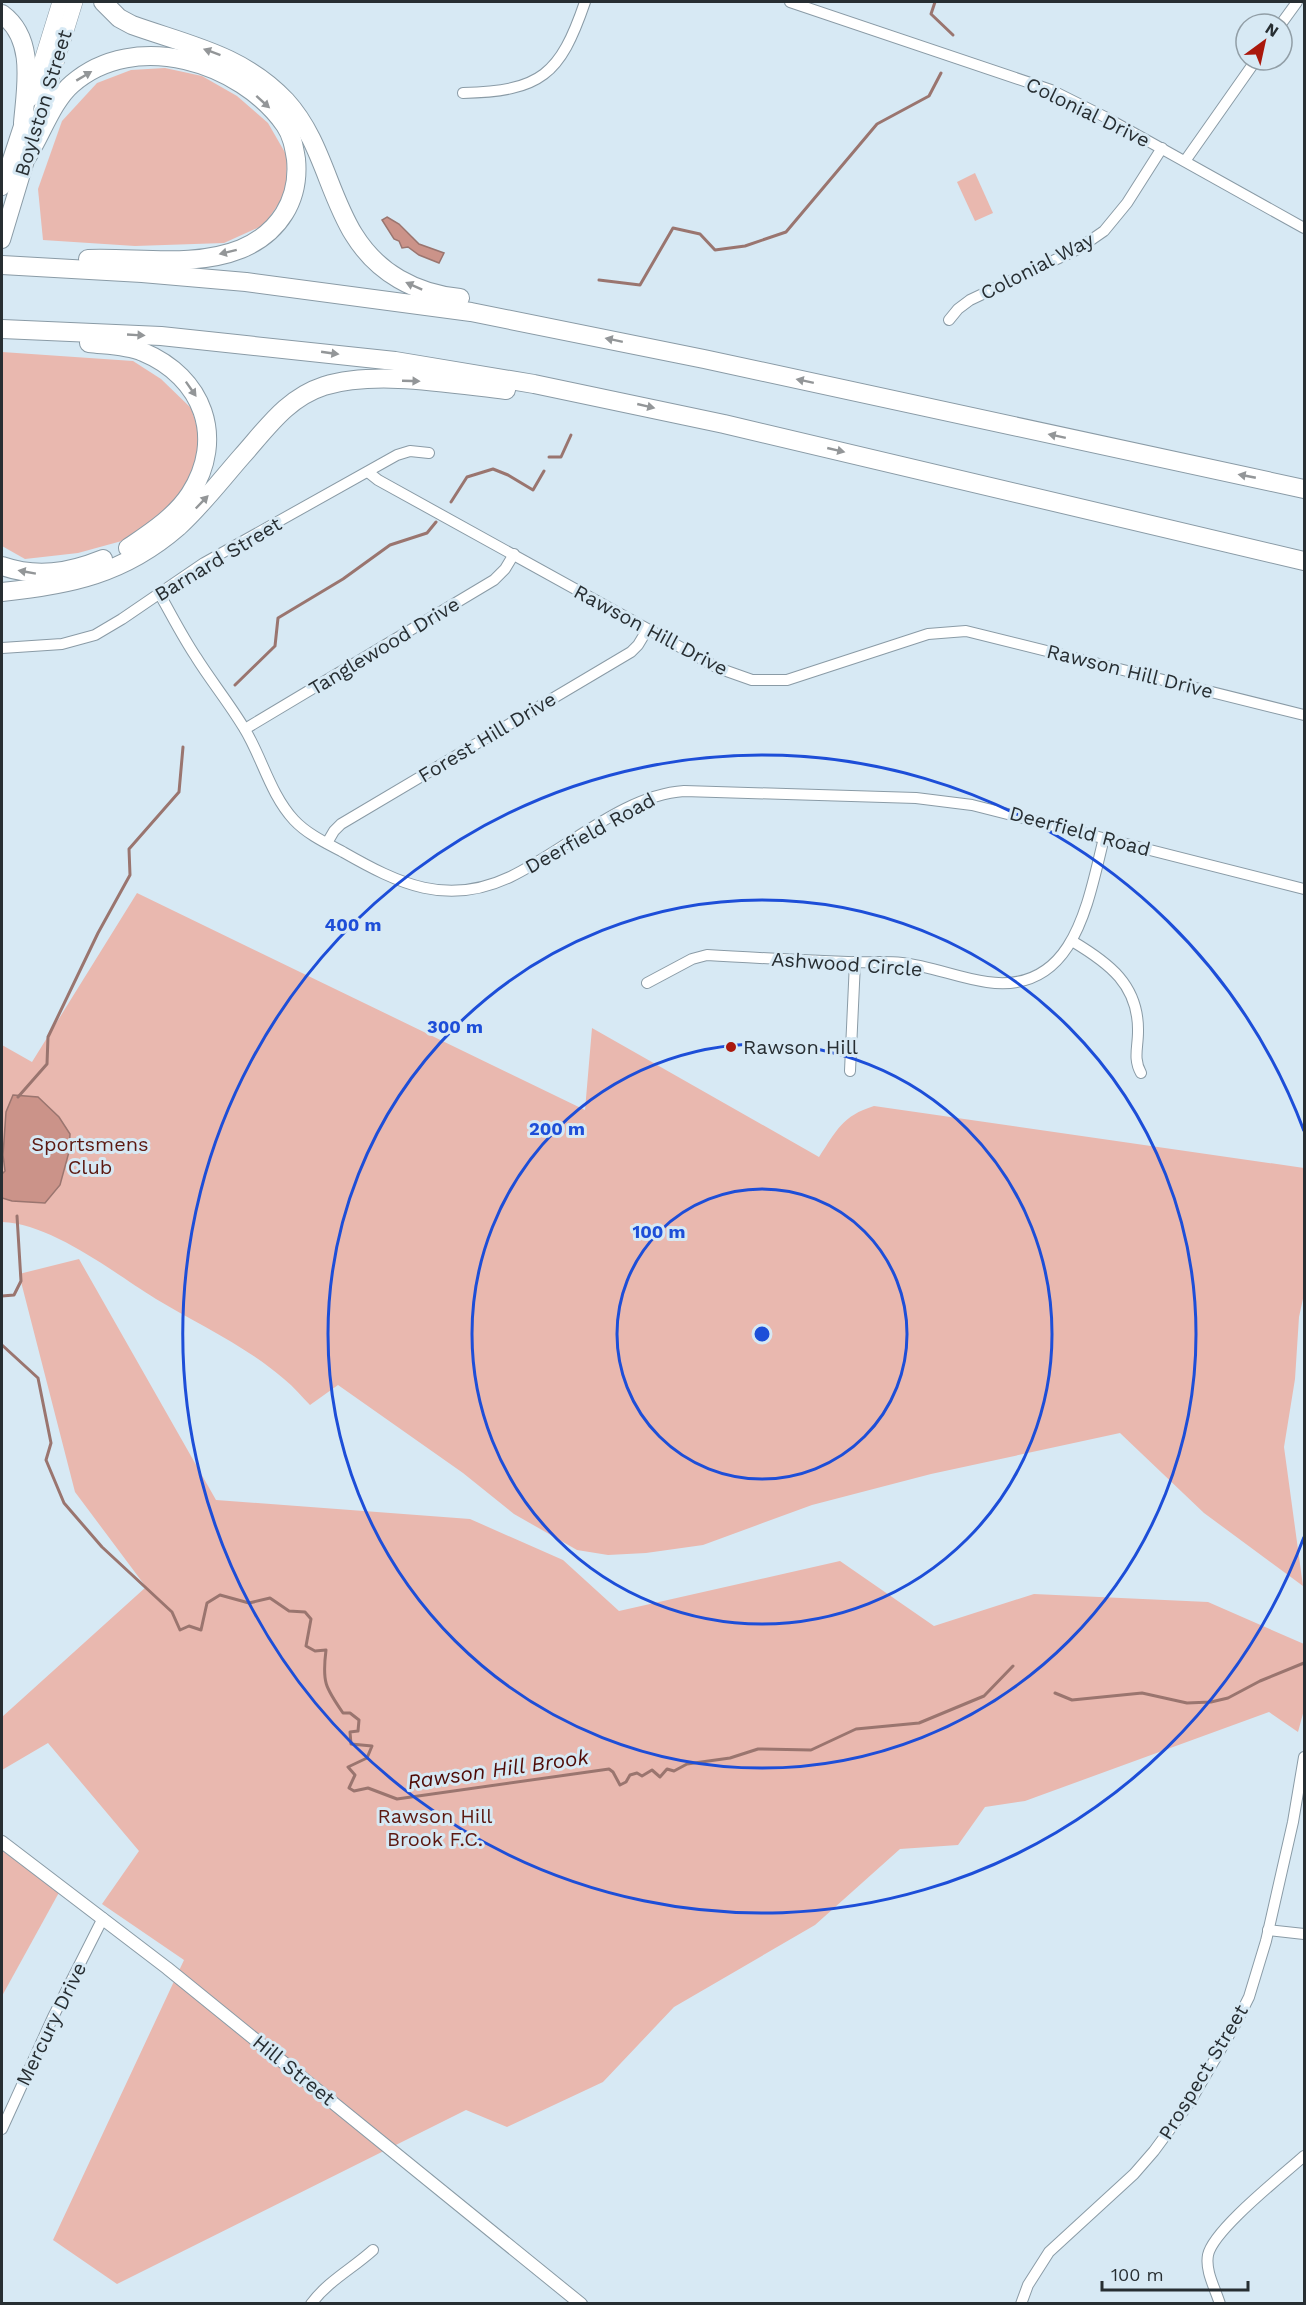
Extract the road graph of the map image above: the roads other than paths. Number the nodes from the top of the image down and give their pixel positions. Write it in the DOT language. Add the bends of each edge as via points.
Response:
graph roads {
  1 [pos="60,2"];
  2 [pos="75,2"];
  3 [pos="103,2"];
  4 [pos="585,2"];
  5 [pos="790,2"];
  6 [pos="2,14"];
  7 [pos="1248,72"];
  8 [pos="463,93"];
  9 [pos="23,123"];
  10 [pos="1162,148"];
  11 [pos="20,155"];
  12 [pos="1185,161"];
  13 [pos="2,187"];
  14 [pos="1305,228"];
  15 [pos="2,240"];
  16 [pos="2,265"];
  17 [pos="508,319"];
  18 [pos="949,320"];
  19 [pos="2,329"];
  20 [pos="604,399"];
  21 [pos="429,453"];
  22 [pos="368,472"];
  23 [pos="1305,489"];
  24 [pos="514,554"];
  25 [pos="1305,561"];
  26 [pos="2,566"];
  27 [pos="2,592"];
  28 [pos="159,593"];
  29 [pos="647,630"];
  30 [pos="2,648"];
  31 [pos="1305,715"];
  32 [pos="245,729"];
  33 [pos="1104,838"];
  34 [pos="327,843"];
  35 [pos="1305,890"];
  36 [pos="1072,941"];
  37 [pos="855,962"];
  38 [pos="646,983"];
  39 [pos="850,1071"];
  40 [pos="1141,1073"];
  41 [pos="1305,1757"];
  42 [pos="2,1842"];
  43 [pos="103,1918"];
  44 [pos="1268,1930"];
  45 [pos="1305,1934"];
  46 [pos="2,2129"];
  47 [pos="1305,2156"];
  48 [pos="373,2250"];
  49 [pos="311,2304"];
  50 [pos="581,2304"];
  51 [pos="1021,2304"];
  52 [pos="1220,2304"];
  1 -- 9 [label="main road, Boylston Street"];
  2 -- 11 [label="main road, Boylston Street"];
  17 -- 3 [label="highway, one-way" via="461,298 418,288 383,269 354,237 309,134 277,92 235,62 132,25"];
  4 -- 8 [label="street" via="566,49 543,75 510,90"];
  5 -- 10 [label="street, Colonial Drive" via="1051,90"];
  6 -- 9 [label="highway" via="24,44 27,72"];
  7 -- 12 [label="street"];
  9 -- 11 [label="main road, Boylston Street"];
  10 -- 12 [label="street, Colonial Drive"];
  10 -- 18 [label="street, Colonial Way" via="1104,231 1078,249 970,300"];
  11 -- 13 [label="main road, Boylston Street"];
  11 -- 15 [label="main road, Boylston Street"];
  11 -- 16 [label="highway, one-way" via="77,80 128,57 158,55 214,70 262,100 292,140 296,184 291,204 274,226 251,244 228,253 192,259 69,259"];
  12 -- 14 [label="street, Colonial Drive"];
  16 -- 17 [label="highway" via="246,282 388,299"];
  23 -- 17 [label="highway, one-way"];
  19 -- 20 [label="highway, one-way" via="149,336 327,353 453,369"];
  19 -- 26 [label="highway, one-way" via="142,351 191,387 208,430 206,458 189,495 162,524 138,541 108,557 63,572 36,574"];
  20 -- 25 [label="highway, one-way"];
  27 -- 20 [label="highway, one-way" via="79,581 123,564 155,544 206,498 277,415 303,394 322,386 367,380 431,381 571,399"];
  21 -- 22 [label="street, Barnard Street" via="404,452"];
  22 -- 24 [label="street, Rawson Hill Drive"];
  22 -- 28 [label="street, Barnard Street" via="204,563"];
  24 -- 29 [label="street, Rawson Hill Drive"];
  24 -- 32 [label="street, Tanglewood Drive" via="494,580"];
  28 -- 30 [label="street, Barnard Street" via="111,627 86,639"];
  28 -- 32 [label="street, Deerfield Road" via="194,654"];
  29 -- 31 [label="street, Rawson Hill Drive" via="729,673 764,681 799,677 928,634 972,632"];
  29 -- 34 [label="street, Forest Hill Drive" via="634,649 341,824"];
  32 -- 34 [label="street, Deerfield Road" via="285,809 300,826"];
  33 -- 34 [label="street, Deerfield Road" via="992,808 938,800 684,791 658,795 629,807 515,875 484,886 448,891 417,887 377,872"];
  33 -- 35 [label="street, Deerfield Road"];
  33 -- 36 [label="street, Ashwood Circle" via="1087,905"];
  36 -- 37 [label="street, Ashwood Circle" via="1044,972 1008,983 903,963"];
  36 -- 40 [label="street" via="1109,966 1126,987 1136,1012 1136,1061"];
  37 -- 38 [label="street, Ashwood Circle" via="707,955"];
  37 -- 39 [label="street"];
  41 -- 44 [label="street, Prospect Street"];
  42 -- 43 [label="street, Hill Street"];
  43 -- 46 [label="street, Mercury Drive"];
  43 -- 50 [label="street, Hill Street"];
  44 -- 45 [label="street"];
  44 -- 51 [label="street, Prospect Street" via="1249,1997 1190,2102 1134,2174 1049,2252"];
  47 -- 52 [label="street" via="1215,2239 1208,2265"];
  48 -- 49 [label="street" via="328,2284"];
}
